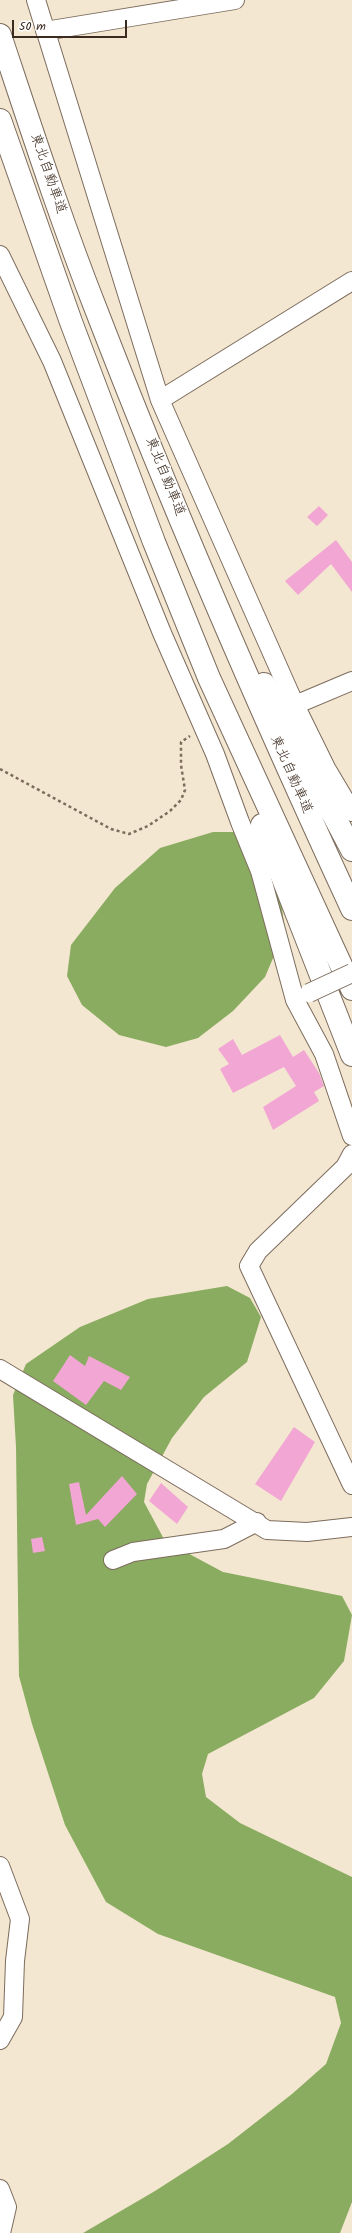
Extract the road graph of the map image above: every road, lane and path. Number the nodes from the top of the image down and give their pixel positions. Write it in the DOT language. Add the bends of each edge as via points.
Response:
graph roads {
  1 [pos="36,0"];
  2 [pos="235,0"];
  3 [pos="45,31"];
  4 [pos="0,35"];
  5 [pos="0,120"];
  6 [pos="0,255"];
  7 [pos="352,281"];
  8 [pos="160,400"];
  9 [pos="203,572"];
  10 [pos="209,678"];
  11 [pos="352,681"];
  12 [pos="295,705"];
  13 [pos="204,726"];
  14 [pos="0,769"];
  15 [pos="352,812"];
  16 [pos="352,850"];
  17 [pos="352,909"];
  18 [pos="352,973"];
  19 [pos="352,989"];
  20 [pos="302,996"];
  21 [pos="352,1055"];
  22 [pos="352,1136"];
  23 [pos="352,1154"];
  24 [pos="4,1376"];
  25 [pos="352,1485"];
  26 [pos="257,1522"];
  27 [pos="352,1526"];
  28 [pos="113,1560"];
  29 [pos="0,1866"];
  30 [pos="0,2039"];
  31 [pos="0,2190"];
  32 [pos="1,2233"];
  1 -- 3 [label="street"];
  2 -- 3 [label="street"];
  3 -- 8 [label="street"];
  4 -- 9 [label="highway, 東北自動車道" via="96,312"];
  5 -- 10 [label="highway, 東北自動車道" via="126,469"];
  6 -- 13 [label="street" via="52,361 162,633"];
  7 -- 8 [label="street"];
  8 -- 12 [label="street"];
  9 -- 16 [label="highway"];
  9 -- 17 [label="highway, 東北自動車道" via="259,706"];
  10 -- 19 [label="highway, 東北自動車道"];
  10 -- 21 [label="highway" via="253,802"];
  11 -- 12 [label="street"];
  12 -- 15 [label="street" via="326,768"];
  13 -- 14 [label="path" via="181,742 185,790 181,800 148,826 129,834 111,829"];
  13 -- 20 [label="street" via="260,871"];
  18 -- 20 [label="street, bridge"];
  20 -- 22 [label="street"];
  23 -- 25 [label="street" via="345,1167 258,1251 249,1266"];
  24 -- 26 [label="street"];
  26 -- 27 [label="street" via="267,1530 307,1532"];
  26 -- 28 [label="street" via="224,1539 134,1552"];
  29 -- 30 [label="street" via="20,1919 13,2017"];
  31 -- 32 [label="street" via="7,2207"];
}
